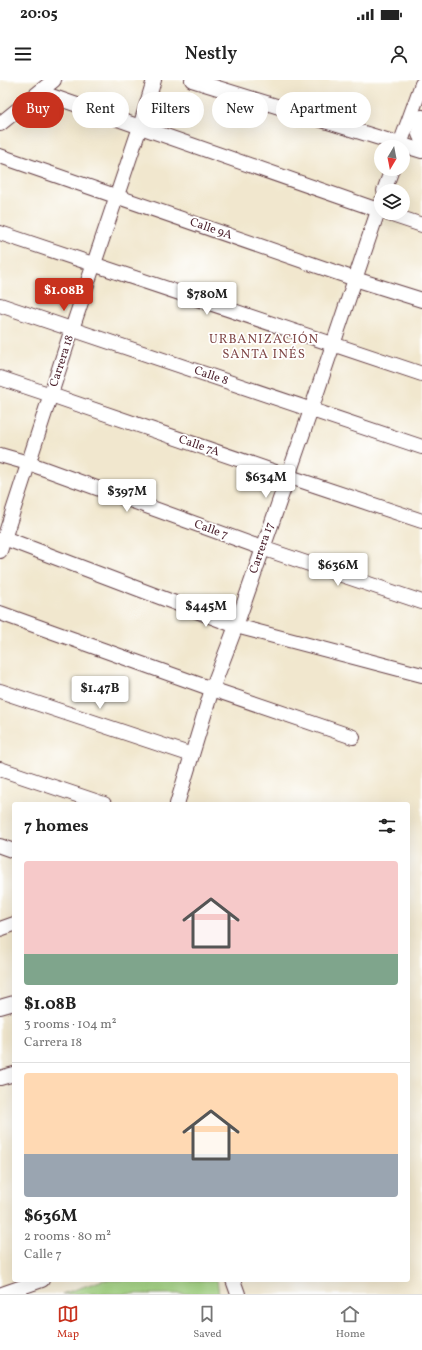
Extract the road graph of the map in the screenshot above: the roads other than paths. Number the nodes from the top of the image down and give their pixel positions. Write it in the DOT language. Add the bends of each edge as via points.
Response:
graph roads {
  1 [pos="54,80"];
  2 [pos="154,80"];
  3 [pos="192,80"];
  4 [pos="422,84"];
  5 [pos="40,92"];
  6 [pos="150,92"];
  7 [pos="64,101"];
  8 [pos="12,114"];
  9 [pos="422,117"];
  10 [pos="0,124"];
  11 [pos="137,127"];
  12 [pos="140,128"];
  13 [pos="383,140"];
  14 [pos="401,140"];
  15 [pos="422,141"];
  16 [pos="410,148"];
  17 [pos="422,151"];
  18 [pos="0,156"];
  19 [pos="116,196"];
  20 [pos="374,207"];
  21 [pos="377,220"];
  22 [pos="409,220"];
  23 [pos="422,225"];
  24 [pos="0,233"];
  25 [pos="94,264"];
  26 [pos="355,279"];
  27 [pos="422,300"];
  28 [pos="0,305"];
  29 [pos="72,329"];
  30 [pos="332,345"];
  31 [pos="422,374"];
  32 [pos="0,378"];
  33 [pos="51,395"];
  34 [pos="311,410"];
  35 [pos="422,448"];
  36 [pos="0,455"];
  37 [pos="28,464"];
  38 [pos="287,476"];
  39 [pos="422,521"];
  40 [pos="2,545"];
  41 [pos="262,548"];
  42 [pos="422,602"];
  43 [pos="0,613"];
  44 [pos="236,626"];
  45 [pos="422,675"];
  46 [pos="212,689"];
  47 [pos="0,691"];
  48 [pos="353,738"];
  49 [pos="192,755"];
  50 [pos="0,769"];
  51 [pos="98,802"];
  52 [pos="178,802"];
  53 [pos="0,846"];
  54 [pos="12,850"];
  55 [pos="0,919"];
  56 [pos="12,923"];
  57 [pos="12,925"];
  58 [pos="0,929"];
  59 [pos="12,1003"];
  60 [pos="0,1007"];
  61 [pos="12,1075"];
  62 [pos="0,1078"];
  63 [pos="37,1282"];
  64 [pos="232,1282"];
  65 [pos="234,1282"];
  66 [pos="17,1291"];
  67 [pos="2,1294"];
  68 [pos="229,1294"];
  69 [pos="238,1294"];
  1 -- 5 [label="street"];
  2 -- 6 [label="street, Carrera 18"];
  3 -- 13 [label="street"];
  4 -- 14 [label="street"];
  7 -- 11 [label="street"];
  8 -- 10 [label="street"];
  9 -- 15 [label="street" via="419,134"];
  12 -- 19 [label="street, Carrera 18"];
  12 -- 20 [label="street"];
  16 -- 17 [label="street"];
  18 -- 19 [label="street, Calle 9A"];
  19 -- 25 [label="street, Carrera 18"];
  19 -- 26 [label="street, Calle 9A"];
  21 -- 26 [label="street, Carrera 17"];
  22 -- 23 [label="street"];
  24 -- 25 [label="street"];
  25 -- 29 [label="street, Carrera 18"];
  25 -- 30 [label="street"];
  26 -- 27 [label="street, Calle 9A"];
  26 -- 30 [label="street, Carrera 17"];
  28 -- 29 [label="street, Calle 8"];
  29 -- 33 [label="street, Carrera 18"];
  29 -- 34 [label="street, Calle 8"];
  30 -- 31 [label="street"];
  30 -- 34 [label="street, Carrera 17"];
  32 -- 33 [label="street, Calle 7A"];
  33 -- 37 [label="street, Carrera 18"];
  33 -- 38 [label="street, Calle 7A"];
  34 -- 35 [label="street, Calle 8"];
  34 -- 38 [label="street, Carrera 17"];
  36 -- 37 [label="street, Calle 7"];
  37 -- 40 [label="street, Carrera 18"];
  37 -- 41 [label="street, Calle 7"];
  38 -- 39 [label="street, Calle 7A"];
  38 -- 41 [label="street, Carrera 17"];
  40 -- 44 [label="street"];
  41 -- 42 [label="street, Calle 7"];
  41 -- 44 [label="street, Carrera 17"];
  43 -- 46 [label="street"];
  44 -- 45 [label="street"];
  44 -- 46 [label="street, Carrera 17"];
  46 -- 48 [label="street"];
  46 -- 49 [label="street, Carrera 17"];
  47 -- 49 [label="street"];
  49 -- 52 [label="street, Carrera 17"];
  50 -- 51 [label="street"];
  53 -- 54 [label="street"];
  55 -- 56 [label="street"];
  57 -- 58 [label="street"];
  59 -- 60 [label="street"];
  61 -- 62 [label="street"];
  63 -- 66 [label="street"];
  64 -- 68 [label="street"];
  65 -- 69 [label="street"];
  66 -- 67 [label="street"];
}
